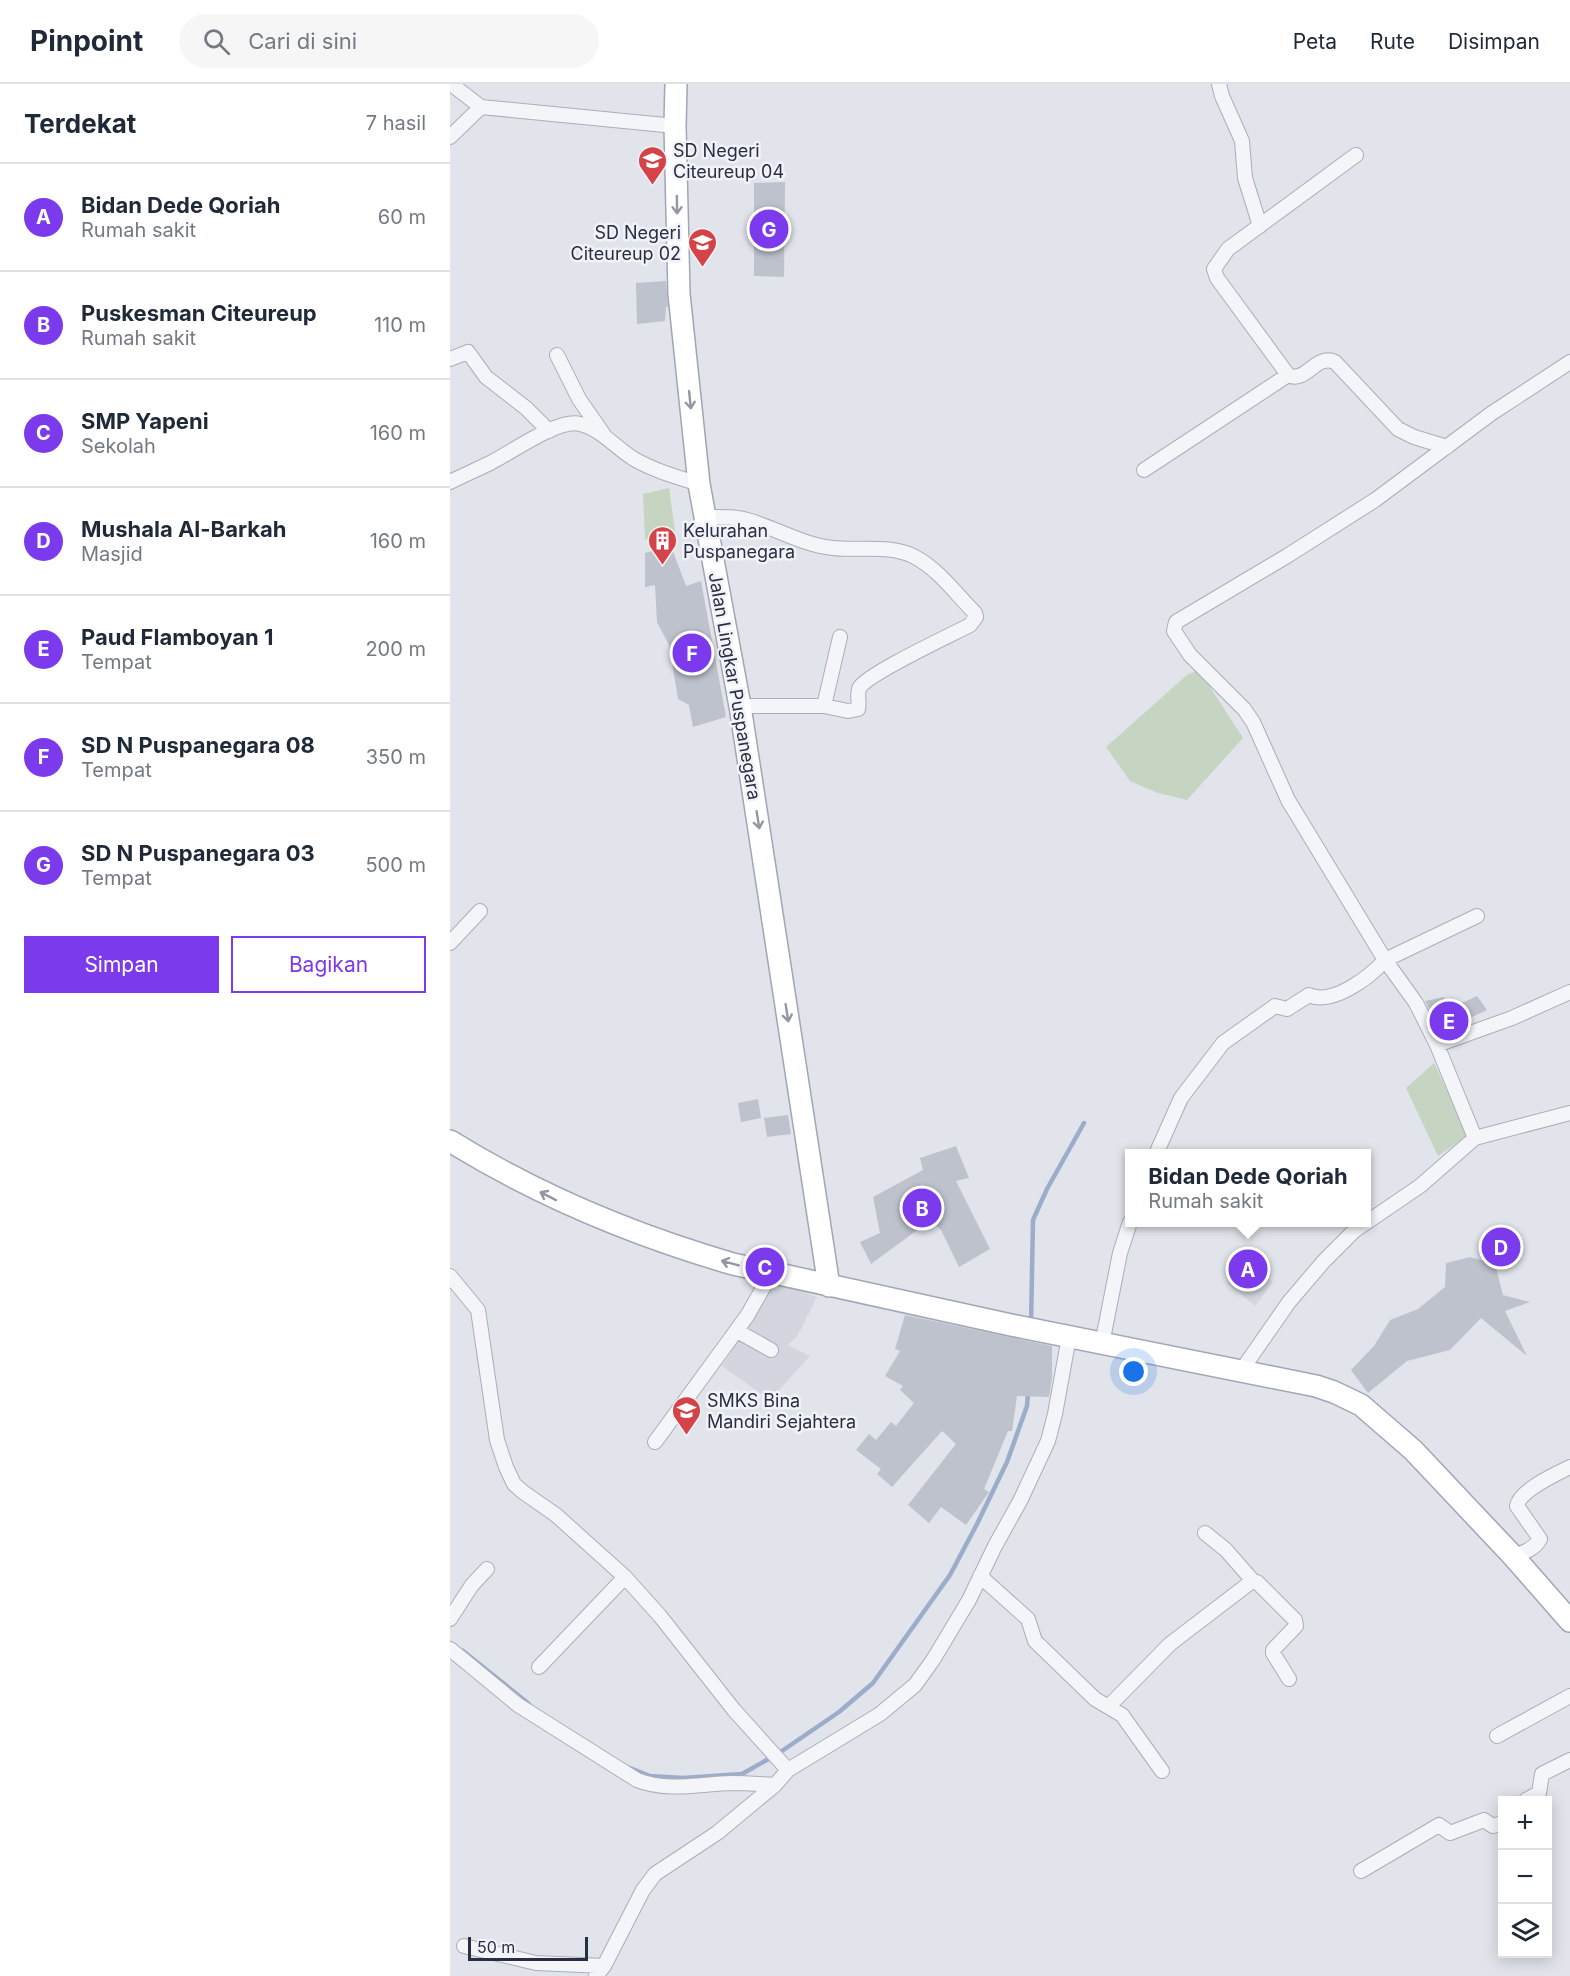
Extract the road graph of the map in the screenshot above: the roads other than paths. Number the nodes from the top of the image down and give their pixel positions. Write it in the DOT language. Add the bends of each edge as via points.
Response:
graph roads {
  1 [pos="451,84"];
  2 [pos="676,84"];
  3 [pos="1219,84"];
  4 [pos="481,107"];
  5 [pos="675,126"];
  6 [pos="450,137"];
  7 [pos="1356,155"];
  8 [pos="1260,225"];
  9 [pos="557,355"];
  10 [pos="450,359"];
  11 [pos="1570,362"];
  12 [pos="1288,375"];
  13 [pos="549,431"];
  14 [pos="605,436"];
  15 [pos="1447,447"];
  16 [pos="1144,470"];
  17 [pos="450,482"];
  18 [pos="699,484"];
  19 [pos="706,517"];
  20 [pos="840,637"];
  21 [pos="740,706"];
  22 [pos="824,706"];
  23 [pos="480,911"];
  24 [pos="1477,916"];
  25 [pos="450,943"];
  26 [pos="1385,960"];
  27 [pos="1570,993"];
  28 [pos="1437,1045"];
  29 [pos="1570,1113"];
  30 [pos="1475,1138"];
  31 [pos="450,1142"];
  32 [pos="1158,1149"];
  33 [pos="1371,1219"];
  34 [pos="1128,1227"];
  35 [pos="1360,1227"];
  36 [pos="771,1274"];
  37 [pos="450,1276"];
  38 [pos="828,1286"];
  39 [pos="737,1331"];
  40 [pos="1064,1336"];
  41 [pos="1102,1344"];
  42 [pos="771,1350"];
  43 [pos="1241,1371"];
  44 [pos="655,1442"];
  45 [pos="1570,1467"];
  46 [pos="1205,1533"];
  47 [pos="1513,1556"];
  48 [pos="487,1569"];
  49 [pos="980,1576"];
  50 [pos="624,1577"];
  51 [pos="1254,1582"];
  52 [pos="450,1619"];
  53 [pos="1570,1621"];
  54 [pos="450,1649"];
  55 [pos="539,1667"];
  56 [pos="1289,1679"];
  57 [pos="1570,1696"];
  58 [pos="1109,1706"];
  59 [pos="1497,1736"];
  60 [pos="1570,1760"];
  61 [pos="782,1762"];
  62 [pos="1162,1772"];
  63 [pos="774,1785"];
  64 [pos="1533,1796"];
  65 [pos="1498,1824"];
  66 [pos="1360,1870"];
  67 [pos="464,1946"];
  68 [pos="600,1971"];
  1 -- 4 [label="street"];
  2 -- 5 [label="main road, Jalan Lingkar Puspanegara"];
  3 -- 8 [label="street" via="1242,141 1245,177"];
  4 -- 5 [label="street"];
  4 -- 6 [label="street"];
  5 -- 18 [label="main road, Jalan Lingkar Puspanegara, one-way" via="679,294"];
  7 -- 8 [label="street"];
  8 -- 12 [label="street" via="1228,249 1214,269"];
  9 -- 14 [label="street" via="579,399"];
  10 -- 13 [label="street" via="468,351 486,378"];
  11 -- 15 [label="street"];
  12 -- 15 [label="street" via="1299,376 1324,360 1335,362 1398,429"];
  12 -- 16 [label="street"];
  13 -- 14 [label="street" via="569,423"];
  13 -- 17 [label="street"];
  14 -- 18 [label="street" via="633,458"];
  15 -- 26 [label="street" via="1375,500 1174,626 1190,655 1253,722 1288,800"];
  18 -- 19 [label="main road, Jalan Lingkar Puspanegara"];
  19 -- 21 [label="main road, Jalan Lingkar Puspanegara"];
  19 -- 22 [label="street" via="750,520 810,544 893,550 914,556 975,613 970,625 862,685 858,710"];
  20 -- 22 [label="street"];
  21 -- 22 [label="street"];
  21 -- 38 [label="main road, Jalan Lingkar Puspanegara, one-way"];
  23 -- 25 [label="street"];
  24 -- 26 [label="street"];
  26 -- 28 [label="street" via="1416,1004"];
  26 -- 32 [label="street" via="1374,972 1335,995 1316,999 1309,995 1287,1009 1275,1006 1223,1043 1181,1098"];
  27 -- 28 [label="street"];
  28 -- 30 [label="street"];
  29 -- 30 [label="street"];
  30 -- 33 [label="street" via="1420,1186"];
  36 -- 31 [label="main road, one-way" via="613,1225 560,1202"];
  34 -- 41 [label="street"];
  35 -- 43 [label="street" via="1324,1260 1289,1302"];
  36 -- 38 [label="main road"];
  36 -- 39 [label="street"];
  37 -- 50 [label="street" via="478,1310 497,1440 509,1475 523,1492 556,1515"];
  38 -- 40 [label="main road"];
  39 -- 42 [label="street"];
  39 -- 44 [label="street"];
  40 -- 41 [label="main road"];
  40 -- 49 [label="street" via="1048,1441"];
  41 -- 43 [label="main road"];
  43 -- 47 [label="main road" via="1316,1386 1361,1405 1413,1450"];
  45 -- 47 [label="street" via="1535,1486 1518,1501 1540,1539 1528,1551"];
  46 -- 51 [label="street"];
  47 -- 53 [label="main road"];
  48 -- 52 [label="street"];
  49 -- 58 [label="street" via="1028,1619 1035,1641 1095,1699"];
  49 -- 61 [label="street" via="915,1685 880,1714"];
  50 -- 55 [label="street"];
  50 -- 61 [label="street"];
  51 -- 56 [label="street" via="1295,1620 1296,1626 1272,1653"];
  51 -- 58 [label="street" via="1170,1644"];
  54 -- 63 [label="street" via="519,1705 637,1780 664,1786"];
  57 -- 59 [label="street"];
  58 -- 62 [label="street" via="1133,1728"];
  60 -- 64 [label="street" via="1542,1774 1539,1793"];
  61 -- 63 [label="street"];
  63 -- 68 [label="street" via="717,1833 655,1874"];
  65 -- 66 [label="street" via="1484,1820 1450,1833 1439,1825"];
  67 -- 68 [label="street" via="536,1963"];
}
